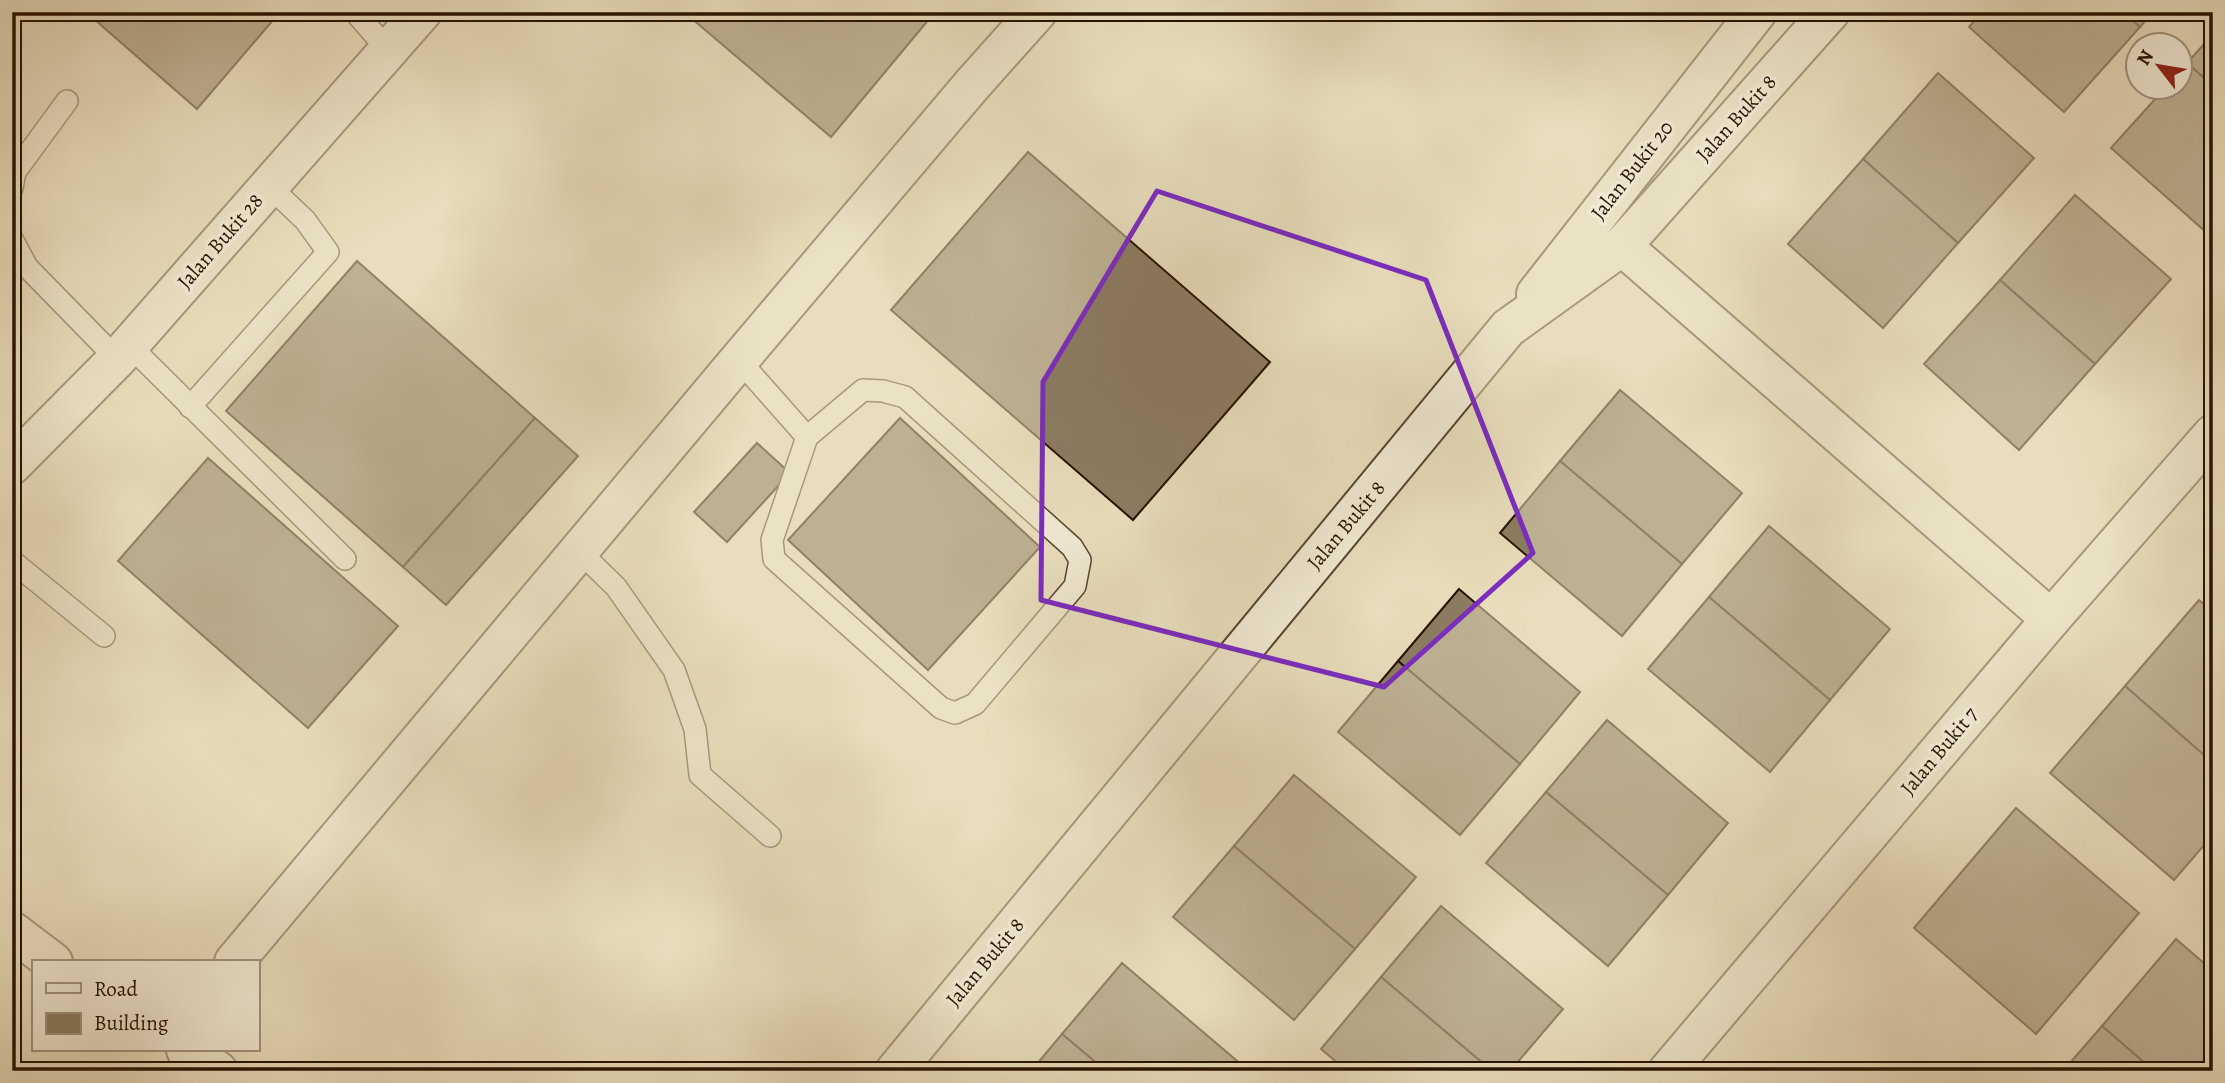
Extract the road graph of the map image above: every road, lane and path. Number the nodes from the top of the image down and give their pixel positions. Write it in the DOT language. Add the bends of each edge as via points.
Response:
graph roads {
  1 [pos="355,12"];
  2 [pos="422,12"];
  3 [pos="1037,12"];
  4 [pos="1757,12"];
  5 [pos="1830,12"];
  6 [pos="388,51"];
  7 [pos="67,101"];
  8 [pos="269,186"];
  9 [pos="12,188"];
  10 [pos="12,239"];
  11 [pos="1622,246"];
  12 [pos="1508,328"];
  13 [pos="123,352"];
  14 [pos="739,360"];
  15 [pos="190,407"];
  16 [pos="2213,434"];
  17 [pos="807,437"];
  18 [pos="12,465"];
  19 [pos="579,550"];
  20 [pos="345,559"];
  21 [pos="12,561"];
  22 [pos="2051,619"];
  23 [pos="104,636"];
  24 [pos="770,836"];
  25 [pos="12,931"];
  26 [pos="50,960"];
  27 [pos="236,960"];
  28 [pos="189,1052"];
  29 [pos="218,1071"];
  30 [pos="895,1071"];
  31 [pos="1668,1071"];
  1 -- 6 [label="lane"];
  2 -- 6 [label="street, Jalan Bukit 28"];
  3 -- 14 [label="street"];
  4 -- 12 [label="street, Jalan Bukit 20"];
  5 -- 11 [label="street, Jalan Bukit 8"];
  6 -- 8 [label="street, Jalan Bukit 28"];
  7 -- 9 [label="lane" via="15,172"];
  8 -- 13 [label="street, Jalan Bukit 28"];
  8 -- 15 [label="lane" via="305,220 328,252"];
  10 -- 13 [label="lane" via="27,267"];
  11 -- 12 [label="street, Jalan Bukit 8"];
  11 -- 22 [label="street"];
  12 -- 30 [label="street, Jalan Bukit 8"];
  13 -- 15 [label="lane"];
  13 -- 18 [label="street, Jalan Bukit 28"];
  14 -- 17 [label="lane"];
  14 -- 19 [label="street"];
  15 -- 20 [label="lane"];
  16 -- 22 [label="street, Jalan Bukit 7"];
  17 -- 17 [label="lane" via="863,390 905,397 1072,547 1080,560 1074,586 975,704 955,713 941,708 774,559 772,540"];
  19 -- 24 [label="lane" via="616,587 674,670 695,729 700,775"];
  19 -- 27 [label="street"];
  21 -- 23 [label="lane"];
  22 -- 31 [label="street, Jalan Bukit 7"];
  25 -- 26 [label="street"];
  28 -- 29 [label="street"];
}
